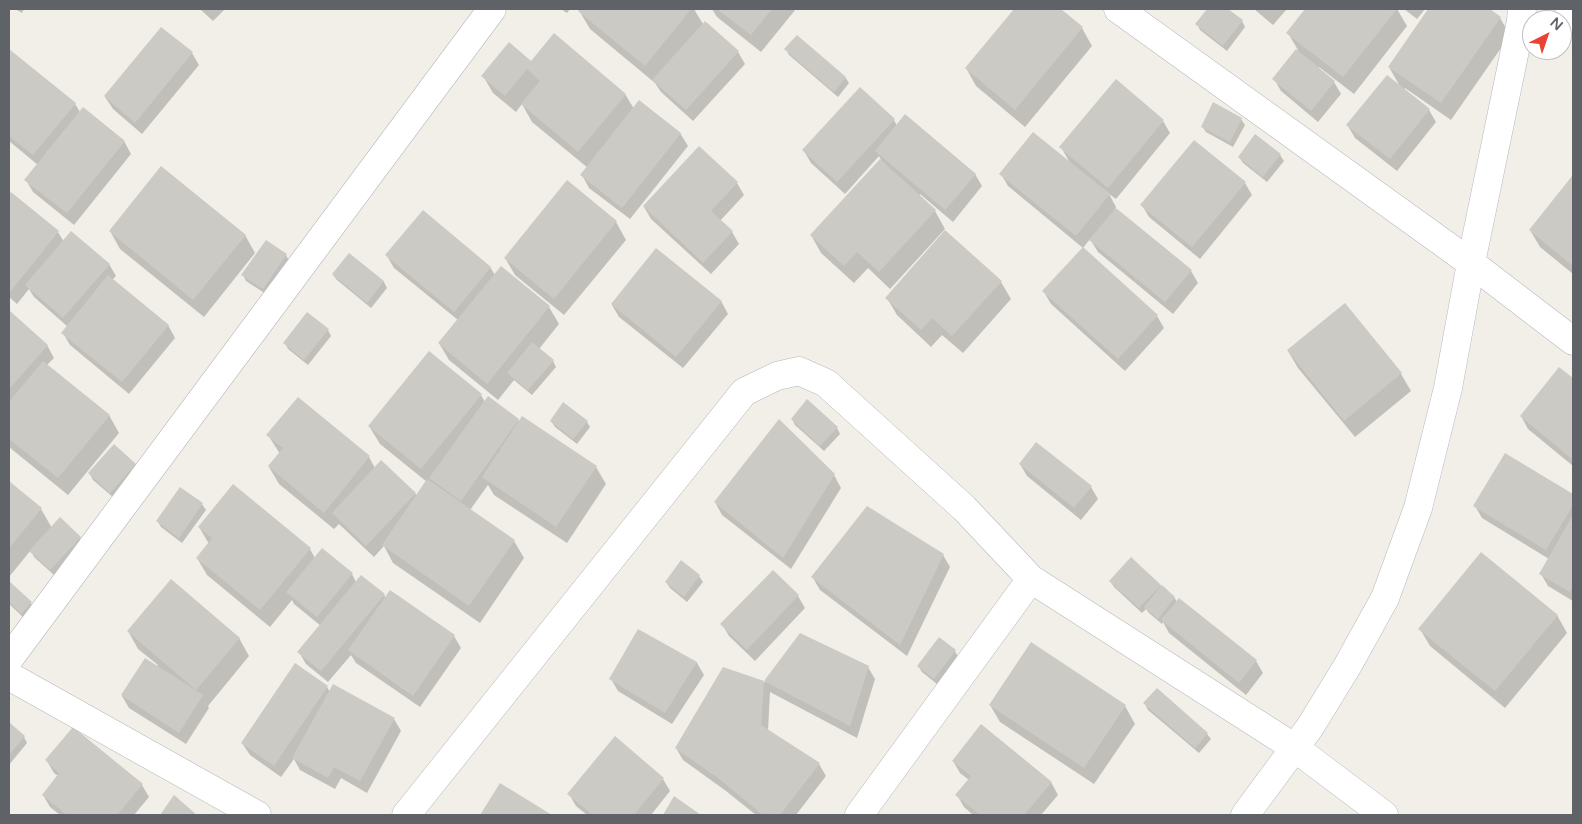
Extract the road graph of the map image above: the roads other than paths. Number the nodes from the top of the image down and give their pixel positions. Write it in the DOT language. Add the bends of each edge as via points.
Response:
graph roads {
  1 [pos="492,9"];
  2 [pos="1118,9"];
  3 [pos="1522,30"];
  4 [pos="1470,263"];
  5 [pos="1573,342"];
  6 [pos="1031,580"];
  7 [pos="9,659"];
  8 [pos="9,676"];
  9 [pos="1295,748"];
  10 [pos="257,815"];
  11 [pos="406,815"];
  12 [pos="859,815"];
  13 [pos="1245,815"];
  14 [pos="1384,815"];
  1 -- 7 [label="street"];
  2 -- 4 [label="street"];
  3 -- 4 [label="street"];
  4 -- 5 [label="street"];
  4 -- 9 [label="street" via="1448,388 1418,508 1385,598 1348,665"];
  6 -- 9 [label="street"];
  6 -- 11 [label="street" via="964,508 826,383 799,371 777,376 744,392"];
  6 -- 12 [label="street"];
  8 -- 10 [label="street"];
  9 -- 13 [label="street"];
  9 -- 14 [label="street"];
}
